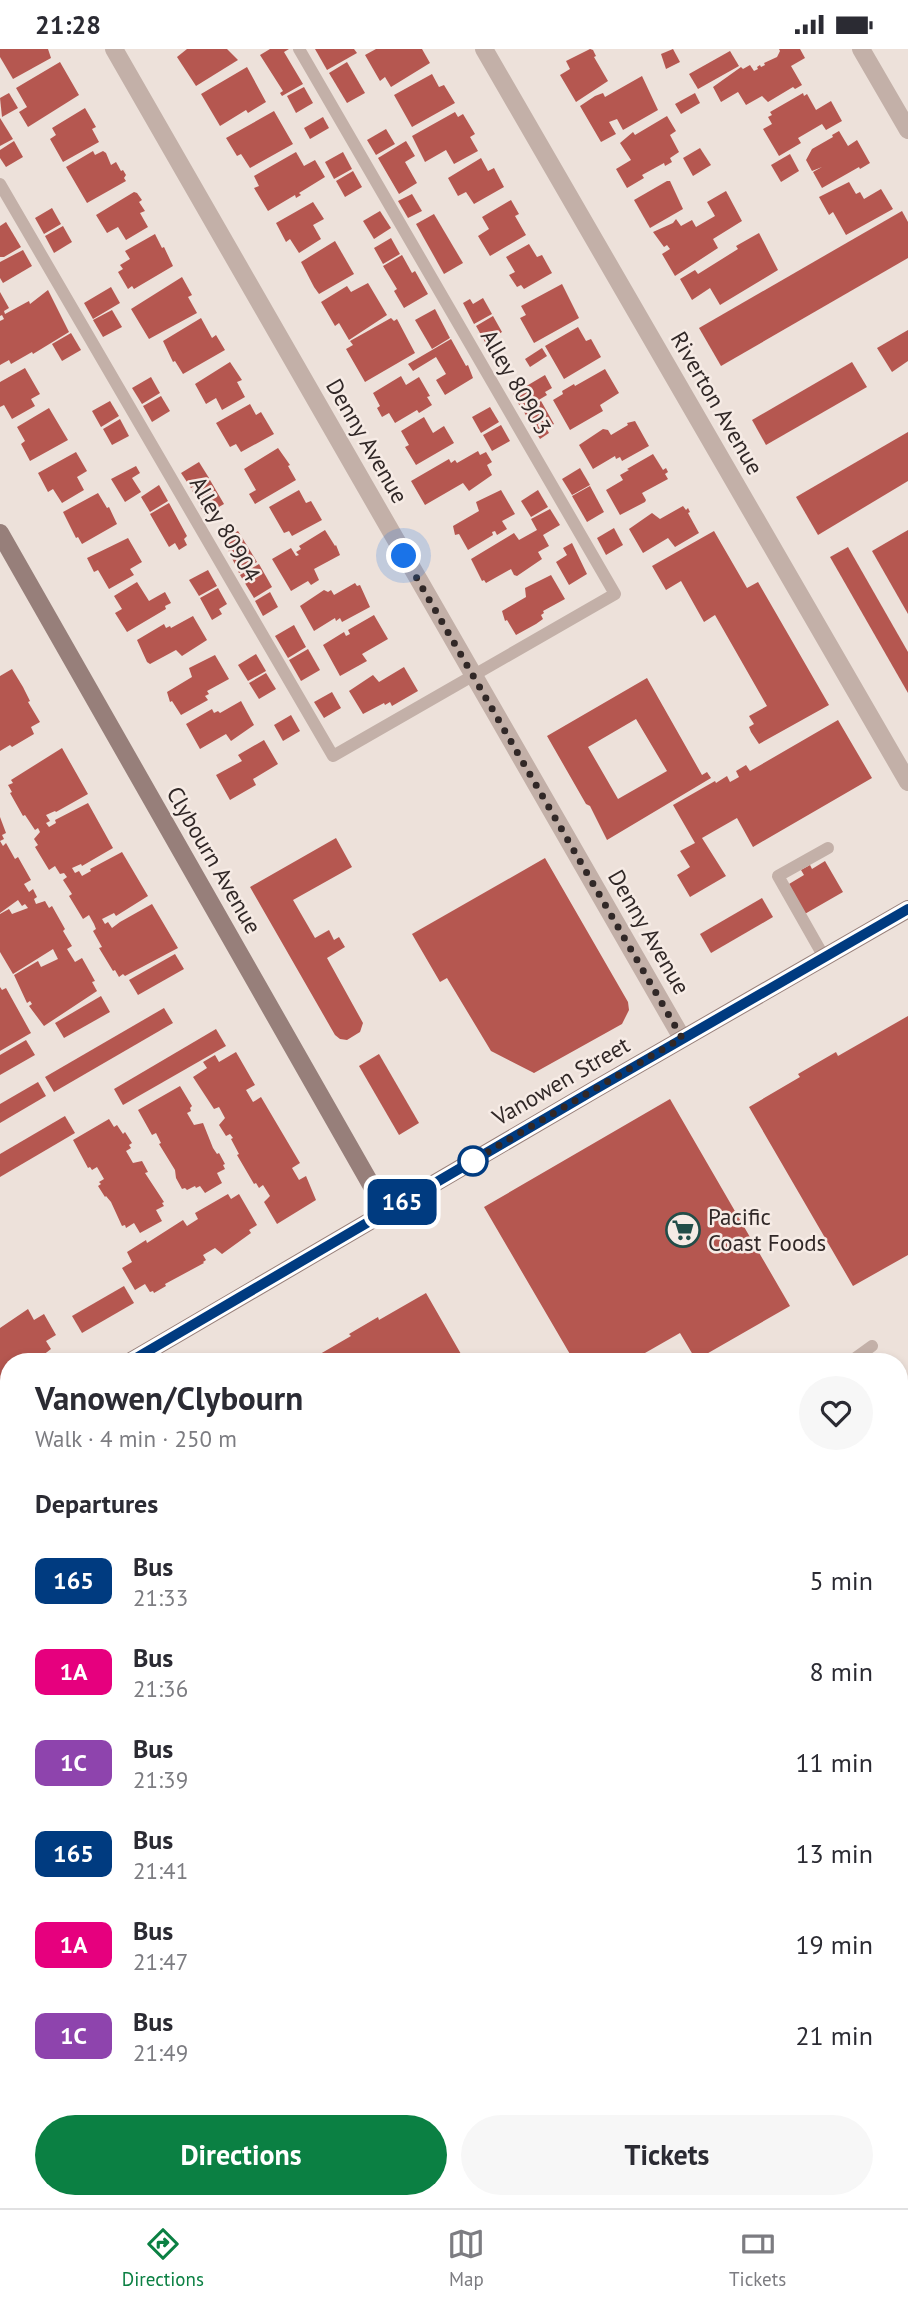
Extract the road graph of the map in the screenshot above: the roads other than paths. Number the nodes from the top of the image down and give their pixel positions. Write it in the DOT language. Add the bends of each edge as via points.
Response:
graph roads {
  1 [pos="114,49"];
  2 [pos="299,49"];
  3 [pos="484,49"];
  4 [pos="861,49"];
  5 [pos="908,130"];
  6 [pos="0,184"];
  7 [pos="0,533"];
  8 [pos="474,676"];
  9 [pos="908,782"];
  10 [pos="828,848"];
  11 [pos="908,909"];
  12 [pos="824,957"];
  13 [pos="682,1038"];
  14 [pos="386,1211"];
  15 [pos="872,1346"];
  16 [pos="145,1353"];
  17 [pos="862,1353"];
  1 -- 8 [label="street, Denny Avenue"];
  2 -- 8 [label="lane, Alley 80903" via="615,594"];
  3 -- 9 [label="street, Riverton Avenue"];
  4 -- 5 [label="street"];
  6 -- 8 [label="lane, Alley 80904" via="333,756"];
  7 -- 14 [label="main road, Clybourn Avenue"];
  8 -- 13 [label="street, Denny Avenue"];
  10 -- 12 [label="lane" via="778,876"];
  11 -- 12 [label="main road, Vanowen Street"];
  12 -- 13 [label="main road, Vanowen Street"];
  13 -- 14 [label="main road, Vanowen Street"];
  14 -- 16 [label="main road, Vanowen Street"];
  15 -- 17 [label="lane"];
}
